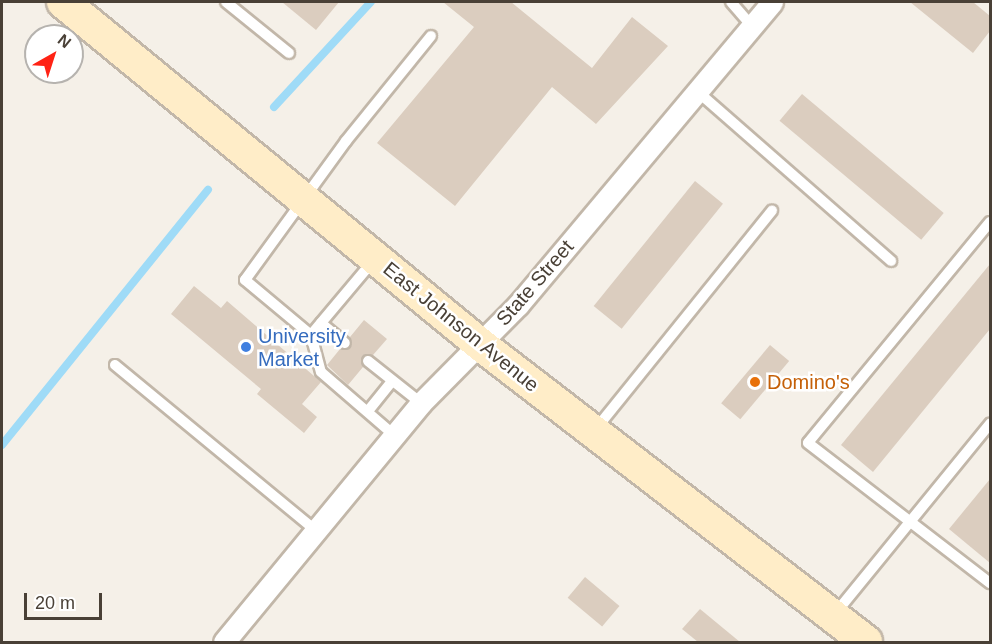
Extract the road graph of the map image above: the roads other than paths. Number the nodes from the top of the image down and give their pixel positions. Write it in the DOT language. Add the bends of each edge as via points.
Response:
graph roads {
  1 [pos="226,2"];
  2 [pos="731,2"];
  3 [pos="772,2"];
  4 [pos="74,5"];
  5 [pos="752,26"];
  6 [pos="430,36"];
  7 [pos="289,53"];
  8 [pos="697,91"];
  9 [pos="305,200"];
  10 [pos="772,211"];
  11 [pos="990,222"];
  12 [pos="375,258"];
  13 [pos="891,261"];
  14 [pos="321,323"];
  15 [pos="311,334"];
  16 [pos="345,343"];
  17 [pos="481,345"];
  18 [pos="368,361"];
  19 [pos="115,365"];
  20 [pos="392,381"];
  21 [pos="421,403"];
  22 [pos="368,411"];
  23 [pos="990,424"];
  24 [pos="593,432"];
  25 [pos="394,435"];
  26 [pos="909,522"];
  27 [pos="315,530"];
  28 [pos="990,583"];
  29 [pos="832,618"];
  30 [pos="224,642"];
  31 [pos="866,642"];
  1 -- 7 [label="lane"];
  2 -- 5 [label="lane"];
  3 -- 5 [label="street, State Street"];
  4 -- 9 [label="main road, East Johnson Avenue"];
  5 -- 8 [label="street, State Street"];
  6 -- 9 [label="lane"];
  8 -- 13 [label="lane"];
  8 -- 17 [label="street, State Street"];
  9 -- 12 [label="main road, East Johnson Avenue"];
  9 -- 15 [label="lane" via="245,280"];
  10 -- 24 [label="lane"];
  11 -- 26 [label="lane" via="808,443"];
  12 -- 14 [label="lane"];
  12 -- 17 [label="main road, East Johnson Avenue"];
  14 -- 15 [label="lane"];
  14 -- 16 [label="lane"];
  15 -- 22 [label="lane" via="321,372"];
  17 -- 21 [label="street, State Street"];
  17 -- 24 [label="main road, East Johnson Avenue"];
  18 -- 20 [label="lane"];
  19 -- 27 [label="lane"];
  20 -- 21 [label="lane"];
  20 -- 22 [label="lane"];
  21 -- 25 [label="street, State Street"];
  22 -- 25 [label="lane"];
  23 -- 26 [label="lane"];
  24 -- 29 [label="main road, East Johnson Avenue"];
  25 -- 27 [label="street, State Street"];
  26 -- 28 [label="lane"];
  26 -- 29 [label="lane"];
  27 -- 30 [label="street, State Street"];
  29 -- 31 [label="main road, East Johnson Avenue"];
}
